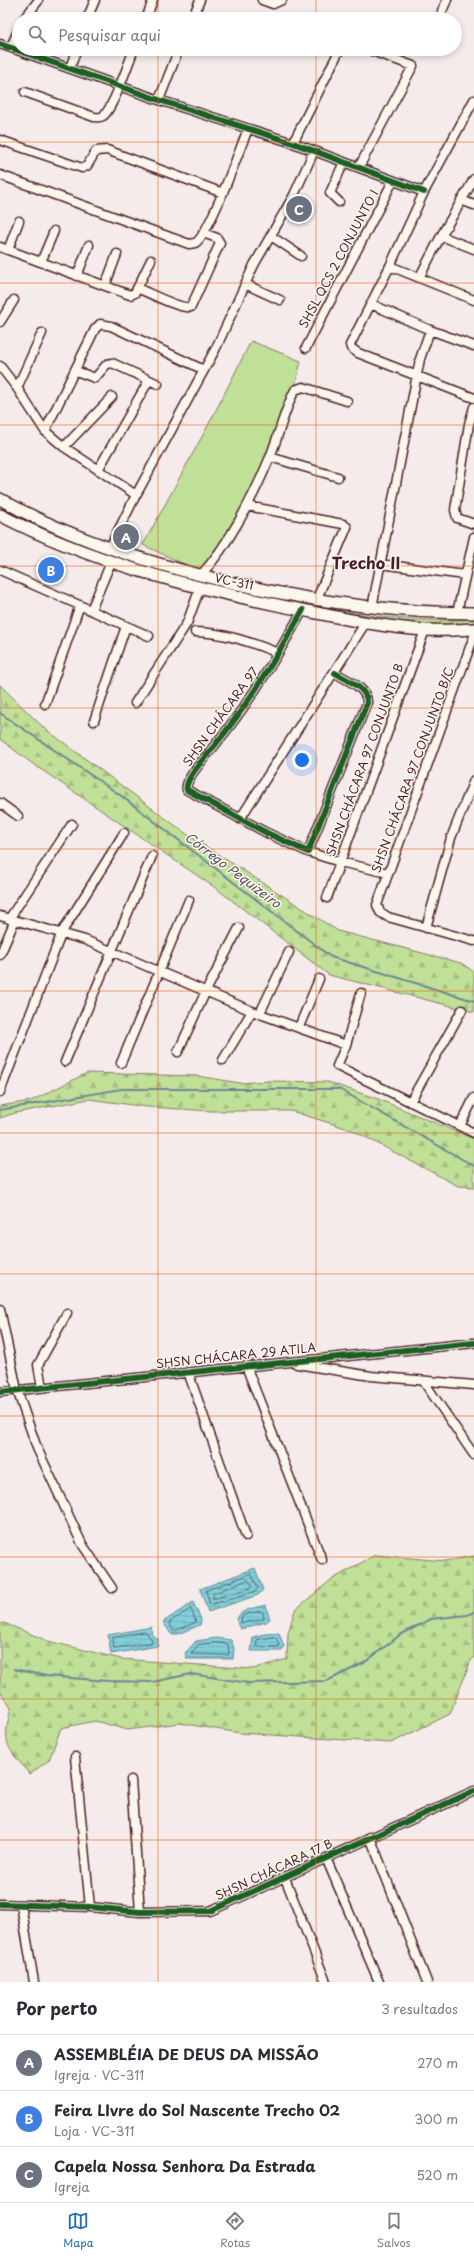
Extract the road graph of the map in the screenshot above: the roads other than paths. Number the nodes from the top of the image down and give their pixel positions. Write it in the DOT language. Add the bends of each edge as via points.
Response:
graph roads {
  1 [pos="94,0"];
  2 [pos="153,0"];
  3 [pos="200,0"];
  4 [pos="262,0"];
  5 [pos="282,0"];
  6 [pos="448,0"];
  7 [pos="38,1"];
  8 [pos="442,11"];
  9 [pos="29,12"];
  10 [pos="90,12"];
  11 [pos="149,12"];
  12 [pos="195,12"];
  13 [pos="0,44"];
  14 [pos="11,47"];
  15 [pos="36,56"];
  16 [pos="74,56"];
  17 [pos="131,56"];
  18 [pos="176,56"];
  19 [pos="337,56"];
  20 [pos="386,56"];
  21 [pos="70,68"];
  22 [pos="120,86"];
  23 [pos="25,92"];
  24 [pos="159,100"];
  25 [pos="474,100"];
  26 [pos="471,115"];
  27 [pos="248,129"];
  28 [pos="0,140"];
  29 [pos="293,143"];
  30 [pos="314,151"];
  31 [pos="344,162"];
  32 [pos="359,167"];
  33 [pos="0,175"];
  34 [pos="474,179"];
  35 [pos="393,181"];
  36 [pos="424,192"];
  37 [pos="223,193"];
  38 [pos="461,200"];
  39 [pos="339,202"];
  40 [pos="474,205"];
  41 [pos="19,221"];
  42 [pos="54,231"];
  43 [pos="203,233"];
  44 [pos="271,236"];
  45 [pos="441,236"];
  46 [pos="89,245"];
  47 [pos="4,248"];
  48 [pos="474,249"];
  49 [pos="117,254"];
  50 [pos="301,256"];
  51 [pos="152,260"];
  52 [pos="41,262"];
  53 [pos="390,266"];
  54 [pos="77,276"];
  55 [pos="419,278"];
  56 [pos="245,284"];
  57 [pos="105,286"];
  58 [pos="136,290"];
  59 [pos="14,300"];
  60 [pos="280,300"];
  61 [pos="474,300"];
  62 [pos="371,304"];
  63 [pos="0,322"];
  64 [pos="430,330"];
  65 [pos="42,333"];
  66 [pos="474,346"];
  67 [pos="306,348"];
  68 [pos="0,366"];
  69 [pos="204,370"];
  70 [pos="76,371"];
  71 [pos="418,375"];
  72 [pos="149,380"];
  73 [pos="158,384"];
  74 [pos="18,388"];
  75 [pos="112,397"];
  76 [pos="474,398"];
  77 [pos="347,401"];
  78 [pos="474,407"];
  79 [pos="45,431"];
  80 [pos="64,447"];
  81 [pos="270,457"];
  82 [pos="98,470"];
  83 [pos="338,476"];
  84 [pos="136,495"];
  85 [pos="2,504"];
  86 [pos="247,506"];
  87 [pos="23,511"];
  88 [pos="0,515"];
  89 [pos="15,523"];
  90 [pos="474,524"];
  91 [pos="474,537"];
  92 [pos="109,549"];
  93 [pos="111,562"];
  94 [pos="211,564"];
  95 [pos="380,564"];
  96 [pos="0,570"];
  97 [pos="465,575"];
  98 [pos="200,576"];
  99 [pos="214,579"];
  100 [pos="200,588"];
  101 [pos="316,601"];
  102 [pos="80,605"];
  103 [pos="372,608"];
  104 [pos="91,610"];
  105 [pos="303,610"];
  106 [pos="457,612"];
  107 [pos="474,612"];
  108 [pos="366,622"];
  109 [pos="126,626"];
  110 [pos="474,629"];
  111 [pos="425,630"];
  112 [pos="195,632"];
  113 [pos="150,636"];
  114 [pos="474,636"];
  115 [pos="278,653"];
  116 [pos="335,672"];
  117 [pos="135,702"];
  118 [pos="45,704"];
  119 [pos="94,721"];
  120 [pos="474,780"];
  121 [pos="0,803"];
  122 [pos="18,816"];
  123 [pos="240,819"];
  124 [pos="72,824"];
  125 [pos="124,833"];
  126 [pos="308,852"];
  127 [pos="152,856"];
  128 [pos="340,862"];
  129 [pos="388,873"];
  130 [pos="327,898"];
  131 [pos="189,900"];
  132 [pos="0,916"];
  133 [pos="12,920"];
  134 [pos="239,928"];
  135 [pos="426,928"];
  136 [pos="62,932"];
  137 [pos="474,941"];
  138 [pos="111,951"];
  139 [pos="289,952"];
  140 [pos="0,955"];
  141 [pos="158,971"];
  142 [pos="319,979"];
  143 [pos="206,991"];
  144 [pos="360,993"];
  145 [pos="462,1010"];
  146 [pos="256,1012"];
  147 [pos="299,1027"];
  148 [pos="346,1045"];
  149 [pos="178,1052"];
  150 [pos="223,1060"];
  151 [pos="65,1062"];
  152 [pos="122,1063"];
  153 [pos="0,1092"];
  154 [pos="474,1098"];
  155 [pos="410,1102"];
  156 [pos="460,1126"];
  157 [pos="474,1133"];
  158 [pos="0,1310"];
  159 [pos="67,1312"];
  160 [pos="474,1343"];
  161 [pos="287,1362"];
  162 [pos="246,1366"];
  163 [pos="188,1372"];
  164 [pos="424,1382"];
  165 [pos="474,1385"];
  166 [pos="42,1387"];
  167 [pos="17,1390"];
  168 [pos="0,1392"];
  169 [pos="474,1455"];
  170 [pos="246,1536"];
  171 [pos="322,1560"];
  172 [pos="112,1588"];
  173 [pos="75,1757"];
  174 [pos="131,1780"];
  175 [pos="474,1791"];
  176 [pos="370,1837"];
  177 [pos="326,1858"];
  178 [pos="285,1878"];
  179 [pos="0,1904"];
  180 [pos="21,1905"];
  181 [pos="90,1907"];
  182 [pos="140,1912"];
  183 [pos="34,1982"];
  184 [pos="326,1982"];
  185 [pos="379,1982"];
  186 [pos="427,1982"];
  1 -- 10 [label="street"];
  2 -- 11 [label="street"];
  3 -- 12 [label="street"];
  4 -- 5 [label="street" via="273,4"];
  6 -- 8 [label="street"];
  7 -- 9 [label="street"];
  13 -- 14 [label="street"];
  15 -- 21 [label="street"];
  16 -- 21 [label="street"];
  17 -- 22 [label="street"];
  18 -- 24 [label="street"];
  19 -- 29 [label="street"];
  20 -- 32 [label="street" via="413,66"];
  21 -- 22 [label="street"];
  22 -- 23 [label="street" via="105,115 100,117"];
  22 -- 24 [label="street"];
  24 -- 27 [label="street"];
  25 -- 26 [label="street"];
  26 -- 36 [label="street"];
  27 -- 29 [label="street"];
  27 -- 37 [label="street"];
  28 -- 37 [label="street" via="78,168 87,166 96,151 107,150"];
  29 -- 30 [label="street"];
  30 -- 31 [label="street"];
  30 -- 44 [label="street"];
  31 -- 32 [label="street"];
  31 -- 39 [label="street" via="330,193"];
  32 -- 35 [label="street"];
  33 -- 43 [label="street" via="188,244 198,242"];
  34 -- 38 [label="street"];
  35 -- 36 [label="street"];
  35 -- 67 [label="street, SHSL QCS 2 CONJUNTO I"];
  36 -- 53 [label="street"];
  37 -- 43 [label="street"];
  38 -- 40 [label="street"];
  38 -- 45 [label="street"];
  41 -- 47 [label="street"];
  42 -- 52 [label="street"];
  43 -- 58 [label="street" via="217,238 220,243 191,307 187,308"];
  44 -- 50 [label="street"];
  44 -- 56 [label="street"];
  45 -- 48 [label="street"];
  45 -- 55 [label="street"];
  46 -- 54 [label="street"];
  47 -- 52 [label="street"];
  49 -- 57 [label="street"];
  51 -- 58 [label="street"];
  52 -- 54 [label="street"];
  53 -- 55 [label="street"];
  53 -- 62 [label="street"];
  54 -- 57 [label="street"];
  55 -- 61 [label="street"];
  56 -- 60 [label="street"];
  56 -- 69 [label="street"];
  57 -- 58 [label="street" via="124,293"];
  59 -- 63 [label="street"];
  62 -- 64 [label="street"];
  62 -- 71 [label="street" via="351,341 351,348 358,353"];
  64 -- 66 [label="street"];
  64 -- 71 [label="street" via="422,348"];
  65 -- 74 [label="street"];
  68 -- 74 [label="street"];
  69 -- 70 [label="street" via="101,323 95,330"];
  69 -- 84 [label="street"];
  70 -- 72 [label="street" via="94,378 107,364 112,363"];
  70 -- 79 [label="street"];
  71 -- 76 [label="street"];
  71 -- 95 [label="street"];
  72 -- 73 [label="street"];
  72 -- 82 [label="street"];
  74 -- 79 [label="street"];
  75 -- 80 [label="street"];
  77 -- 81 [label="street" via="303,387 297,389"];
  78 -- 90 [label="street" via="455,510 457,518"];
  79 -- 80 [label="street"];
  80 -- 82 [label="street"];
  81 -- 83 [label="street"];
  81 -- 86 [label="street"];
  82 -- 84 [label="street"];
  84 -- 92 [label="street"];
  85 -- 87 [label="main road"];
  86 -- 94 [label="street"];
  86 -- 101 [label="street" via="343,524 347,527"];
  87 -- 89 [label="main road"];
  87 -- 92 [label="main road"];
  88 -- 89 [label="main road, VC-311"];
  89 -- 93 [label="main road, VC-311" via="48,539"];
  91 -- 97 [label="street"];
  92 -- 98 [label="main road"];
  93 -- 100 [label="main road, VC-311"];
  93 -- 104 [label="street"];
  94 -- 98 [label="street"];
  94 -- 99 [label="street"];
  95 -- 97 [label="street"];
  95 -- 103 [label="street"];
  96 -- 102 [label="street"];
  97 -- 106 [label="street"];
  98 -- 99 [label="main road"];
  99 -- 101 [label="main road"];
  100 -- 105 [label="main road, VC-311"];
  100 -- 117 [label="street" via="187,623"];
  101 -- 103 [label="main road"];
  102 -- 104 [label="street"];
  102 -- 118 [label="street"];
  103 -- 106 [label="main road"];
  104 -- 109 [label="street"];
  105 -- 108 [label="main road, VC-311"];
  105 -- 115 [label="street, SHSN CHÁCARA 97"];
  106 -- 107 [label="main road"];
  108 -- 111 [label="main road, VC-311"];
  108 -- 116 [label="street"];
  109 -- 113 [label="street"];
  109 -- 119 [label="street"];
  110 -- 111 [label="main road, VC-311"];
  111 -- 128 [label="street, SHSN CHÁCARA 97 CONJUNTO B"];
  112 -- 115 [label="street" via="209,632 262,646"];
  114 -- 129 [label="street, SHSN CHÁCARA 97 CONJUNTO B/C"];
  115 -- 123 [label="street, SHSN CHÁCARA 97" via="260,686 186,785 189,792"];
  116 -- 123 [label="street"];
  116 -- 126 [label="street" via="362,690 367,696 367,703"];
  120 -- 135 [label="street" via="451,838"];
  121 -- 122 [label="street"];
  123 -- 126 [label="street, SHSN CHÁCARA 97"];
  124 -- 133 [label="street"];
  125 -- 136 [label="street"];
  126 -- 128 [label="street, SHSN CHÁCARA 97"];
  127 -- 138 [label="street"];
  128 -- 129 [label="street, SHSN CHÁCARA 97"];
  128 -- 130 [label="street, SHSN CHÁCARA 97 CONJUNTO B"];
  129 -- 135 [label="street, SHSN CHÁCARA 97 CONJUNTO B/C" via="377,905 380,912 388,917"];
  131 -- 141 [label="street"];
  132 -- 133 [label="street"];
  133 -- 136 [label="street"];
  133 -- 140 [label="street"];
  134 -- 143 [label="street"];
  135 -- 137 [label="street"];
  136 -- 138 [label="street"];
  136 -- 153 [label="street"];
  138 -- 141 [label="street"];
  138 -- 151 [label="street"];
  139 -- 146 [label="street"];
  141 -- 143 [label="street"];
  141 -- 152 [label="street"];
  142 -- 147 [label="street"];
  143 -- 146 [label="street"];
  143 -- 149 [label="street"];
  144 -- 148 [label="street"];
  145 -- 155 [label="street"];
  146 -- 147 [label="street"];
  146 -- 150 [label="street"];
  147 -- 148 [label="street"];
  148 -- 155 [label="street" via="336,1066"];
  154 -- 156 [label="street"];
  155 -- 156 [label="street"];
  156 -- 157 [label="street"];
  158 -- 167 [label="street"];
  159 -- 166 [label="street" via="38,1365"];
  160 -- 161 [label="street, SHSN CHÁCARA 29 ATILA"];
  161 -- 162 [label="street, SHSN CHÁCARA 29 ATILA"];
  161 -- 164 [label="street" via="338,1372"];
  162 -- 163 [label="street, SHSN CHÁCARA 29 ATILA"];
  162 -- 171 [label="street"];
  163 -- 166 [label="street, SHSN CHÁCARA 29 ATILA"];
  163 -- 170 [label="street"];
  164 -- 165 [label="street"];
  164 -- 169 [label="street"];
  166 -- 167 [label="street, SHSN CHÁCARA 29 ATILA"];
  167 -- 168 [label="street, SHSN CHÁCARA 29 ATILA"];
  167 -- 172 [label="street" via="37,1448 66,1511 82,1544"];
  173 -- 181 [label="street"];
  174 -- 182 [label="street"];
  175 -- 176 [label="street, SHSN CHÁCARA 17 B"];
  176 -- 177 [label="street, SHSN CHÁCARA 17 B"];
  176 -- 186 [label="street"];
  177 -- 178 [label="street, SHSN CHÁCARA 17 B"];
  177 -- 185 [label="street"];
  178 -- 182 [label="street, SHSN CHÁCARA 17 B" via="210,1911"];
  178 -- 184 [label="street"];
  179 -- 180 [label="street, SHSN CHÁCARA 17 B"];
  180 -- 181 [label="street, SHSN CHÁCARA 17 B"];
  180 -- 183 [label="street"];
  181 -- 182 [label="street, SHSN CHÁCARA 17 B"];
}
